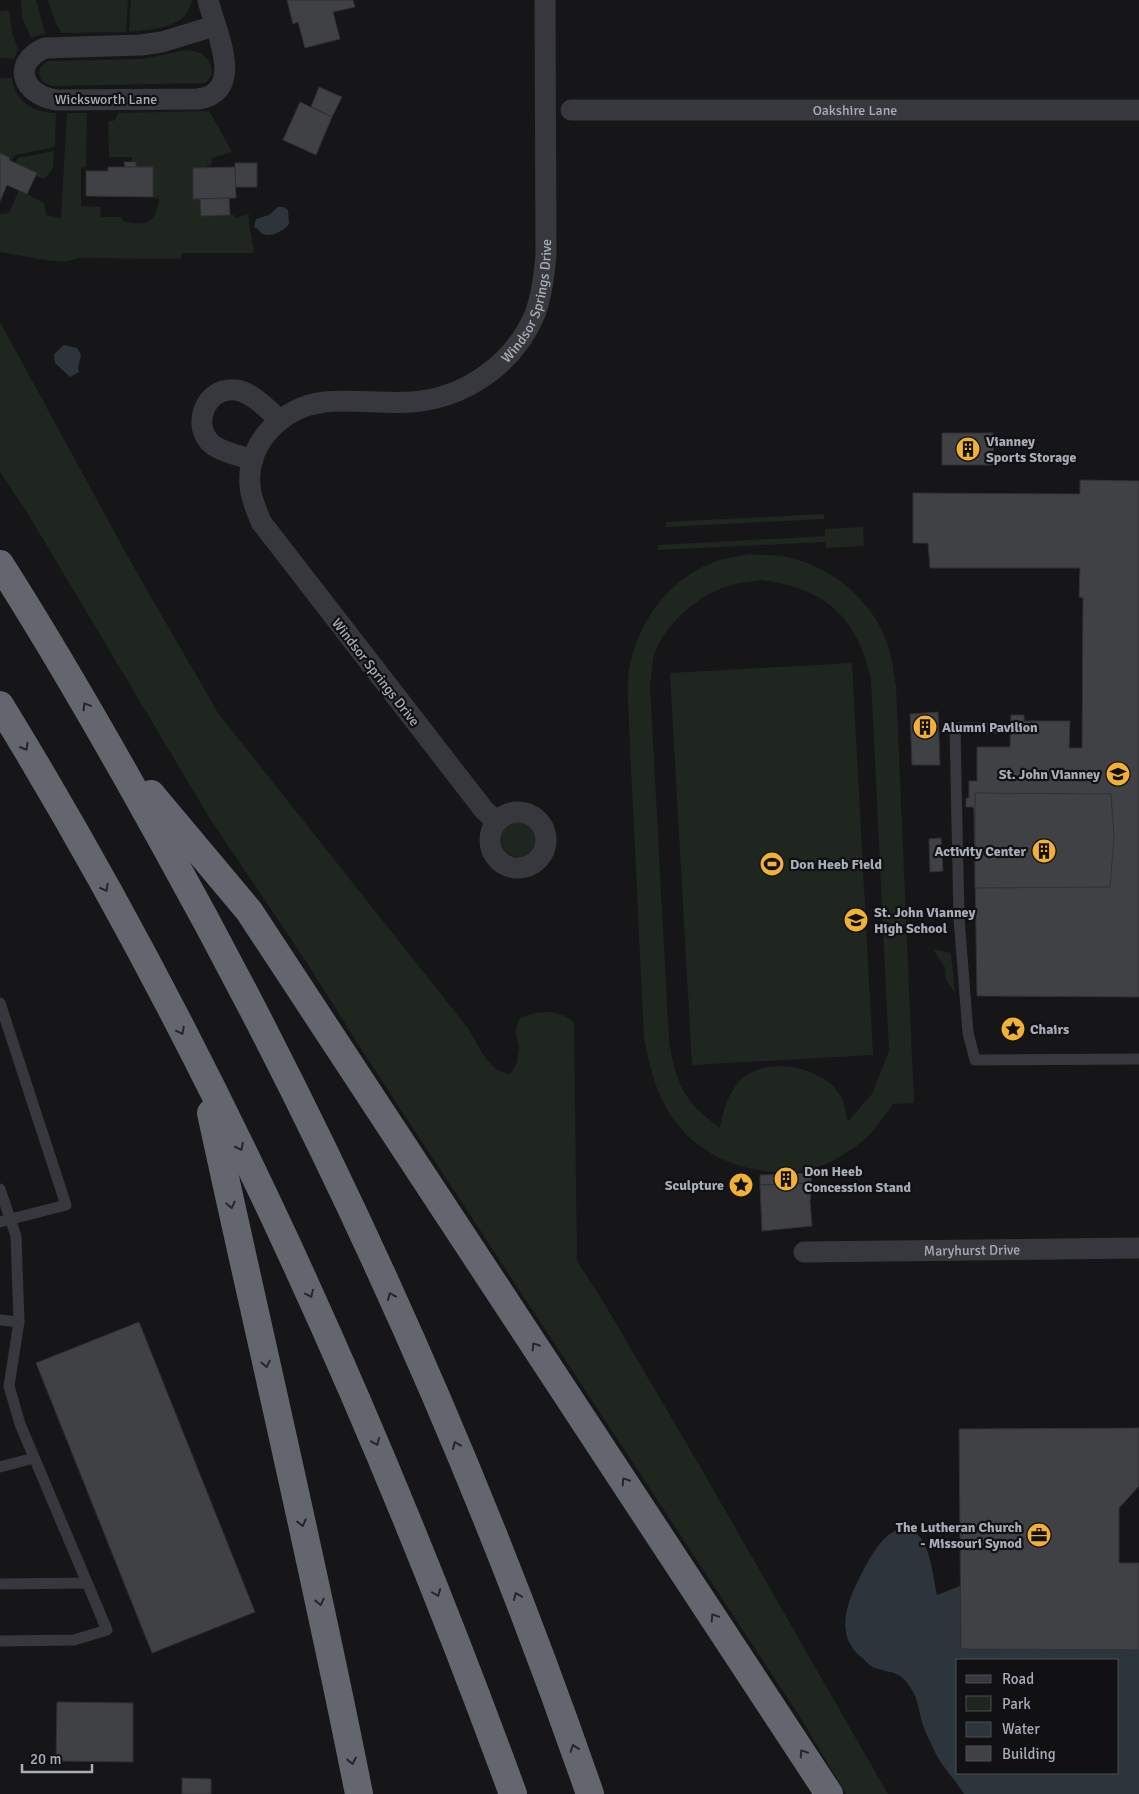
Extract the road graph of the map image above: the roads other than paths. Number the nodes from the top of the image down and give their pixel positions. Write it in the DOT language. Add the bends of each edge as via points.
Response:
graph roads {
  1 [pos="208,0"];
  2 [pos="545,0"];
  3 [pos="214,26"];
  4 [pos="572,110"];
  5 [pos="1139,110"];
  6 [pos="280,420"];
  7 [pos="253,460"];
  8 [pos="0,564"];
  9 [pos="0,704"];
  10 [pos="998,728"];
  11 [pos="111,748"];
  12 [pos="497,822"];
  13 [pos="0,1003"];
  14 [pos="1139,1060"];
  15 [pos="203,1072"];
  16 [pos="0,1189"];
  17 [pos="5,1220"];
  18 [pos="1139,1248"];
  19 [pos="804,1252"];
  20 [pos="0,1320"];
  21 [pos="19,1322"];
  22 [pos="6,1399"];
  23 [pos="34,1458"];
  24 [pos="0,1466"];
  25 [pos="87,1583"];
  26 [pos="0,1584"];
  27 [pos="0,1641"];
  28 [pos="359,1794"];
  29 [pos="513,1794"];
  30 [pos="590,1794"];
  31 [pos="830,1794"];
  1 -- 3 [label="street, Wicksworth Lane"];
  2 -- 6 [label="street, Windsor Springs Drive" via="546,255 534,314 515,348 485,376 446,395 411,402 325,402 305,406"];
  3 -- 3 [label="street, Wicksworth Lane" via="225,67 222,88 215,95 198,99 56,100 44,99 26,84 24,72 27,62 45,48 141,45"];
  4 -- 5 [label="street, Oakshire Lane"];
  6 -- 7 [label="street, Windsor Springs Drive" via="262,438"];
  6 -- 7 [label="street" via="246,393 236,390 226,390 209,400 201,419 207,438 214,446"];
  7 -- 12 [label="street, Windsor Springs Drive" via="250,488 261,522 484,810"];
  11 -- 8 [label="highway, one-way"];
  9 -- 15 [label="highway, one-way" via="134,940"];
  10 -- 14 [label="lane" via="955,728 959,918 968,1033 975,1060"];
  30 -- 11 [label="highway, one-way" via="483,1509 382,1274 271,1043"];
  31 -- 11 [label="highway, one-way" via="249,910"];
  13 -- 17 [label="lane" via="66,1205"];
  15 -- 28 [label="highway, one-way" via="312,1564"];
  15 -- 29 [label="highway, one-way" via="269,1206 374,1438"];
  16 -- 17 [label="lane"];
  17 -- 21 [label="lane" via="16,1236"];
  18 -- 19 [label="street, Maryhurst Drive"];
  20 -- 21 [label="lane"];
  21 -- 22 [label="lane"];
  22 -- 23 [label="lane"];
  23 -- 24 [label="lane"];
  23 -- 25 [label="lane"];
  25 -- 26 [label="lane"];
  25 -- 27 [label="lane" via="107,1630 74,1640"];
}
